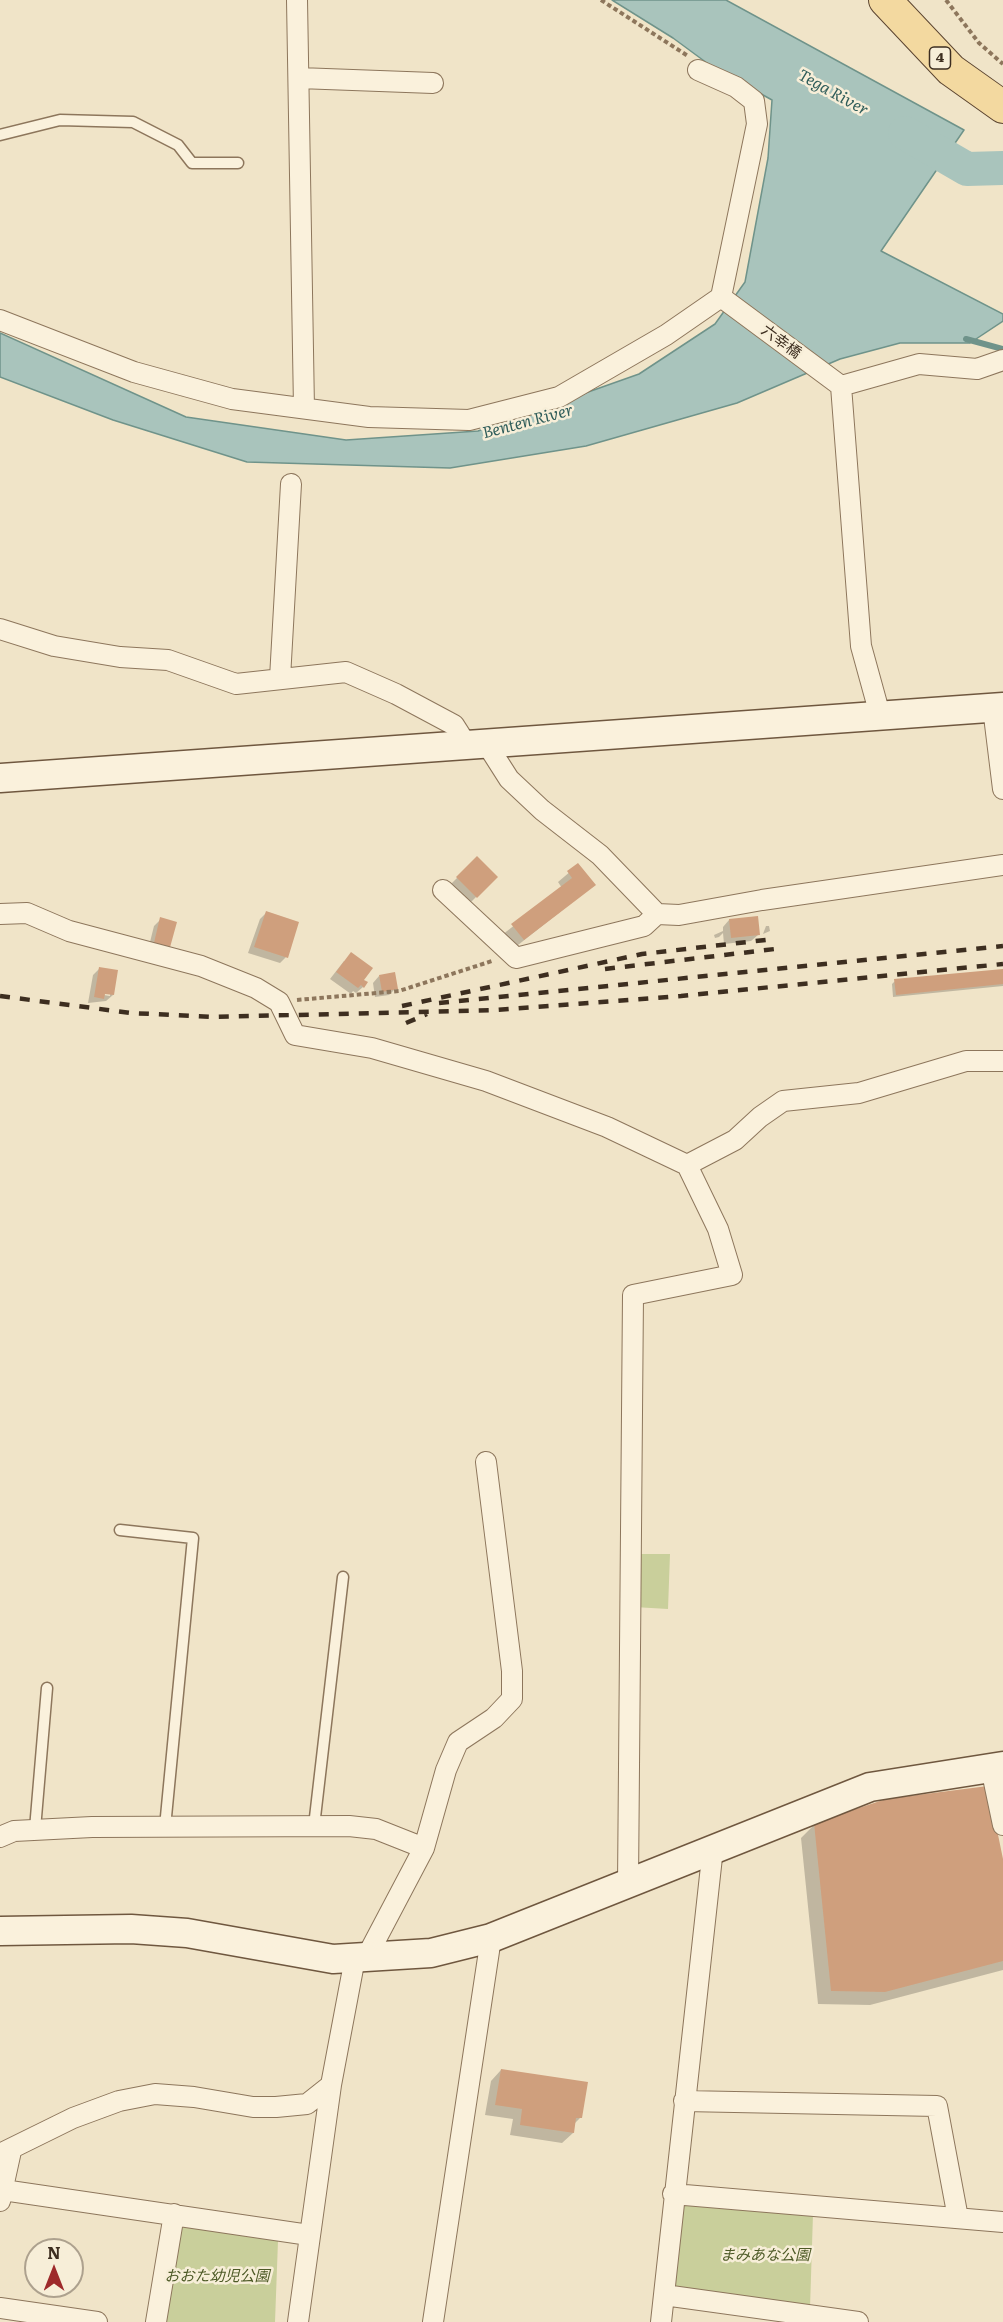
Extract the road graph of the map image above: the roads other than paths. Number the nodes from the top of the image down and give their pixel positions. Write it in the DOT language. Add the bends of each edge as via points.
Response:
graph roads {
  1 [pos="297,0"];
  2 [pos="885,0"];
  3 [pos="698,70"];
  4 [pos="299,78"];
  5 [pos="433,83"];
  6 [pos="1003,107"];
  7 [pos="0,135"];
  8 [pos="238,163"];
  9 [pos="721,297"];
  10 [pos="0,320"];
  11 [pos="1003,360"];
  12 [pos="841,386"];
  13 [pos="304,408"];
  14 [pos="291,484"];
  15 [pos="0,629"];
  16 [pos="280,678"];
  17 [pos="998,707"];
  18 [pos="880,715"];
  19 [pos="478,746"];
  20 [pos="0,778"];
  21 [pos="1003,789"];
  22 [pos="1003,865"];
  23 [pos="442,890"];
  24 [pos="0,914"];
  25 [pos="657,914"];
  26 [pos="1003,1061"];
  27 [pos="687,1165"];
  28 [pos="486,1462"];
  29 [pos="120,1530"];
  30 [pos="343,1576"];
  31 [pos="47,1688"];
  32 [pos="997,1767"];
  33 [pos="1003,1825"];
  34 [pos="314,1826"];
  35 [pos="165,1827"];
  36 [pos="35,1829"];
  37 [pos="0,1837"];
  38 [pos="424,1848"];
  39 [pos="713,1848"];
  40 [pos="628,1884"];
  41 [pos="0,1931"];
  42 [pos="491,1938"];
  43 [pos="361,1958"];
  44 [pos="331,2085"];
  45 [pos="684,2102"];
  46 [pos="5,2152"];
  47 [pos="673,2194"];
  48 [pos="1,2196"];
  49 [pos="174,2214"];
  50 [pos="958,2218"];
  51 [pos="1003,2222"];
  52 [pos="309,2235"];
  53 [pos="664,2295"];
  54 [pos="0,2308"];
  55 [pos="97,2322"];
  56 [pos="156,2322"];
  57 [pos="298,2322"];
  58 [pos="434,2322"];
  59 [pos="661,2322"];
  60 [pos="858,2322"];
  1 -- 4 [label="street"];
  2 -- 6 [label="main road, 4" via="951,70"];
  3 -- 9 [label="street" via="736,87 754,101 757,124"];
  4 -- 5 [label="street"];
  4 -- 13 [label="street"];
  7 -- 8 [label="lane" via="60,120 133,122 178,145 192,163"];
  9 -- 12 [label="street, 六幸橋"];
  9 -- 13 [label="street" via="666,335 559,397 469,420 369,417"];
  10 -- 13 [label="street" via="145,375 232,399"];
  11 -- 12 [label="street" via="977,369 919,364"];
  12 -- 18 [label="street" via="861,646"];
  14 -- 16 [label="street"];
  15 -- 16 [label="street" via="54,646 168,660 236,684"];
  16 -- 19 [label="street" via="346,672 454,725"];
  17 -- 18 [label="street"];
  17 -- 21 [label="street"];
  18 -- 19 [label="street"];
  19 -- 20 [label="street"];
  19 -- 25 [label="street" via="542,810 600,855"];
  22 -- 25 [label="street" via="679,915"];
  23 -- 25 [label="street" via="516,958 644,926"];
  24 -- 27 [label="street" via="27,913 69,931 201,966 256,987 279,1002 295,1035 372,1048 486,1081 607,1127"];
  26 -- 27 [label="street" via="966,1061 859,1093 783,1101 735,1140"];
  27 -- 40 [label="street" via="718,1229 732,1275 633,1295"];
  28 -- 38 [label="street" via="512,1671 512,1699 494,1718 458,1742"];
  29 -- 35 [label="lane" via="193,1538"];
  30 -- 34 [label="lane"];
  31 -- 36 [label="lane"];
  32 -- 33 [label="street"];
  32 -- 39 [label="street" via="870,1787"];
  34 -- 35 [label="street"];
  34 -- 38 [label="street" via="376,1829"];
  35 -- 36 [label="street"];
  36 -- 37 [label="street"];
  38 -- 43 [label="street"];
  39 -- 40 [label="street"];
  39 -- 45 [label="street"];
  40 -- 42 [label="street"];
  41 -- 43 [label="street" via="130,1929 187,1933 333,1959"];
  42 -- 43 [label="street" via="431,1953"];
  42 -- 58 [label="street"];
  43 -- 44 [label="street"];
  44 -- 46 [label="street" via="307,2104 276,2107 155,2094 119,2101 73,2118"];
  44 -- 52 [label="street"];
  45 -- 47 [label="street"];
  45 -- 50 [label="street" via="937,2106"];
  46 -- 48 [label="street"];
  47 -- 50 [label="street"];
  47 -- 53 [label="street"];
  48 -- 49 [label="street"];
  49 -- 52 [label="street"];
  49 -- 56 [label="street"];
  50 -- 51 [label="street"];
  52 -- 57 [label="street"];
  53 -- 59 [label="street"];
  53 -- 60 [label="street"];
  54 -- 55 [label="street"];
}
